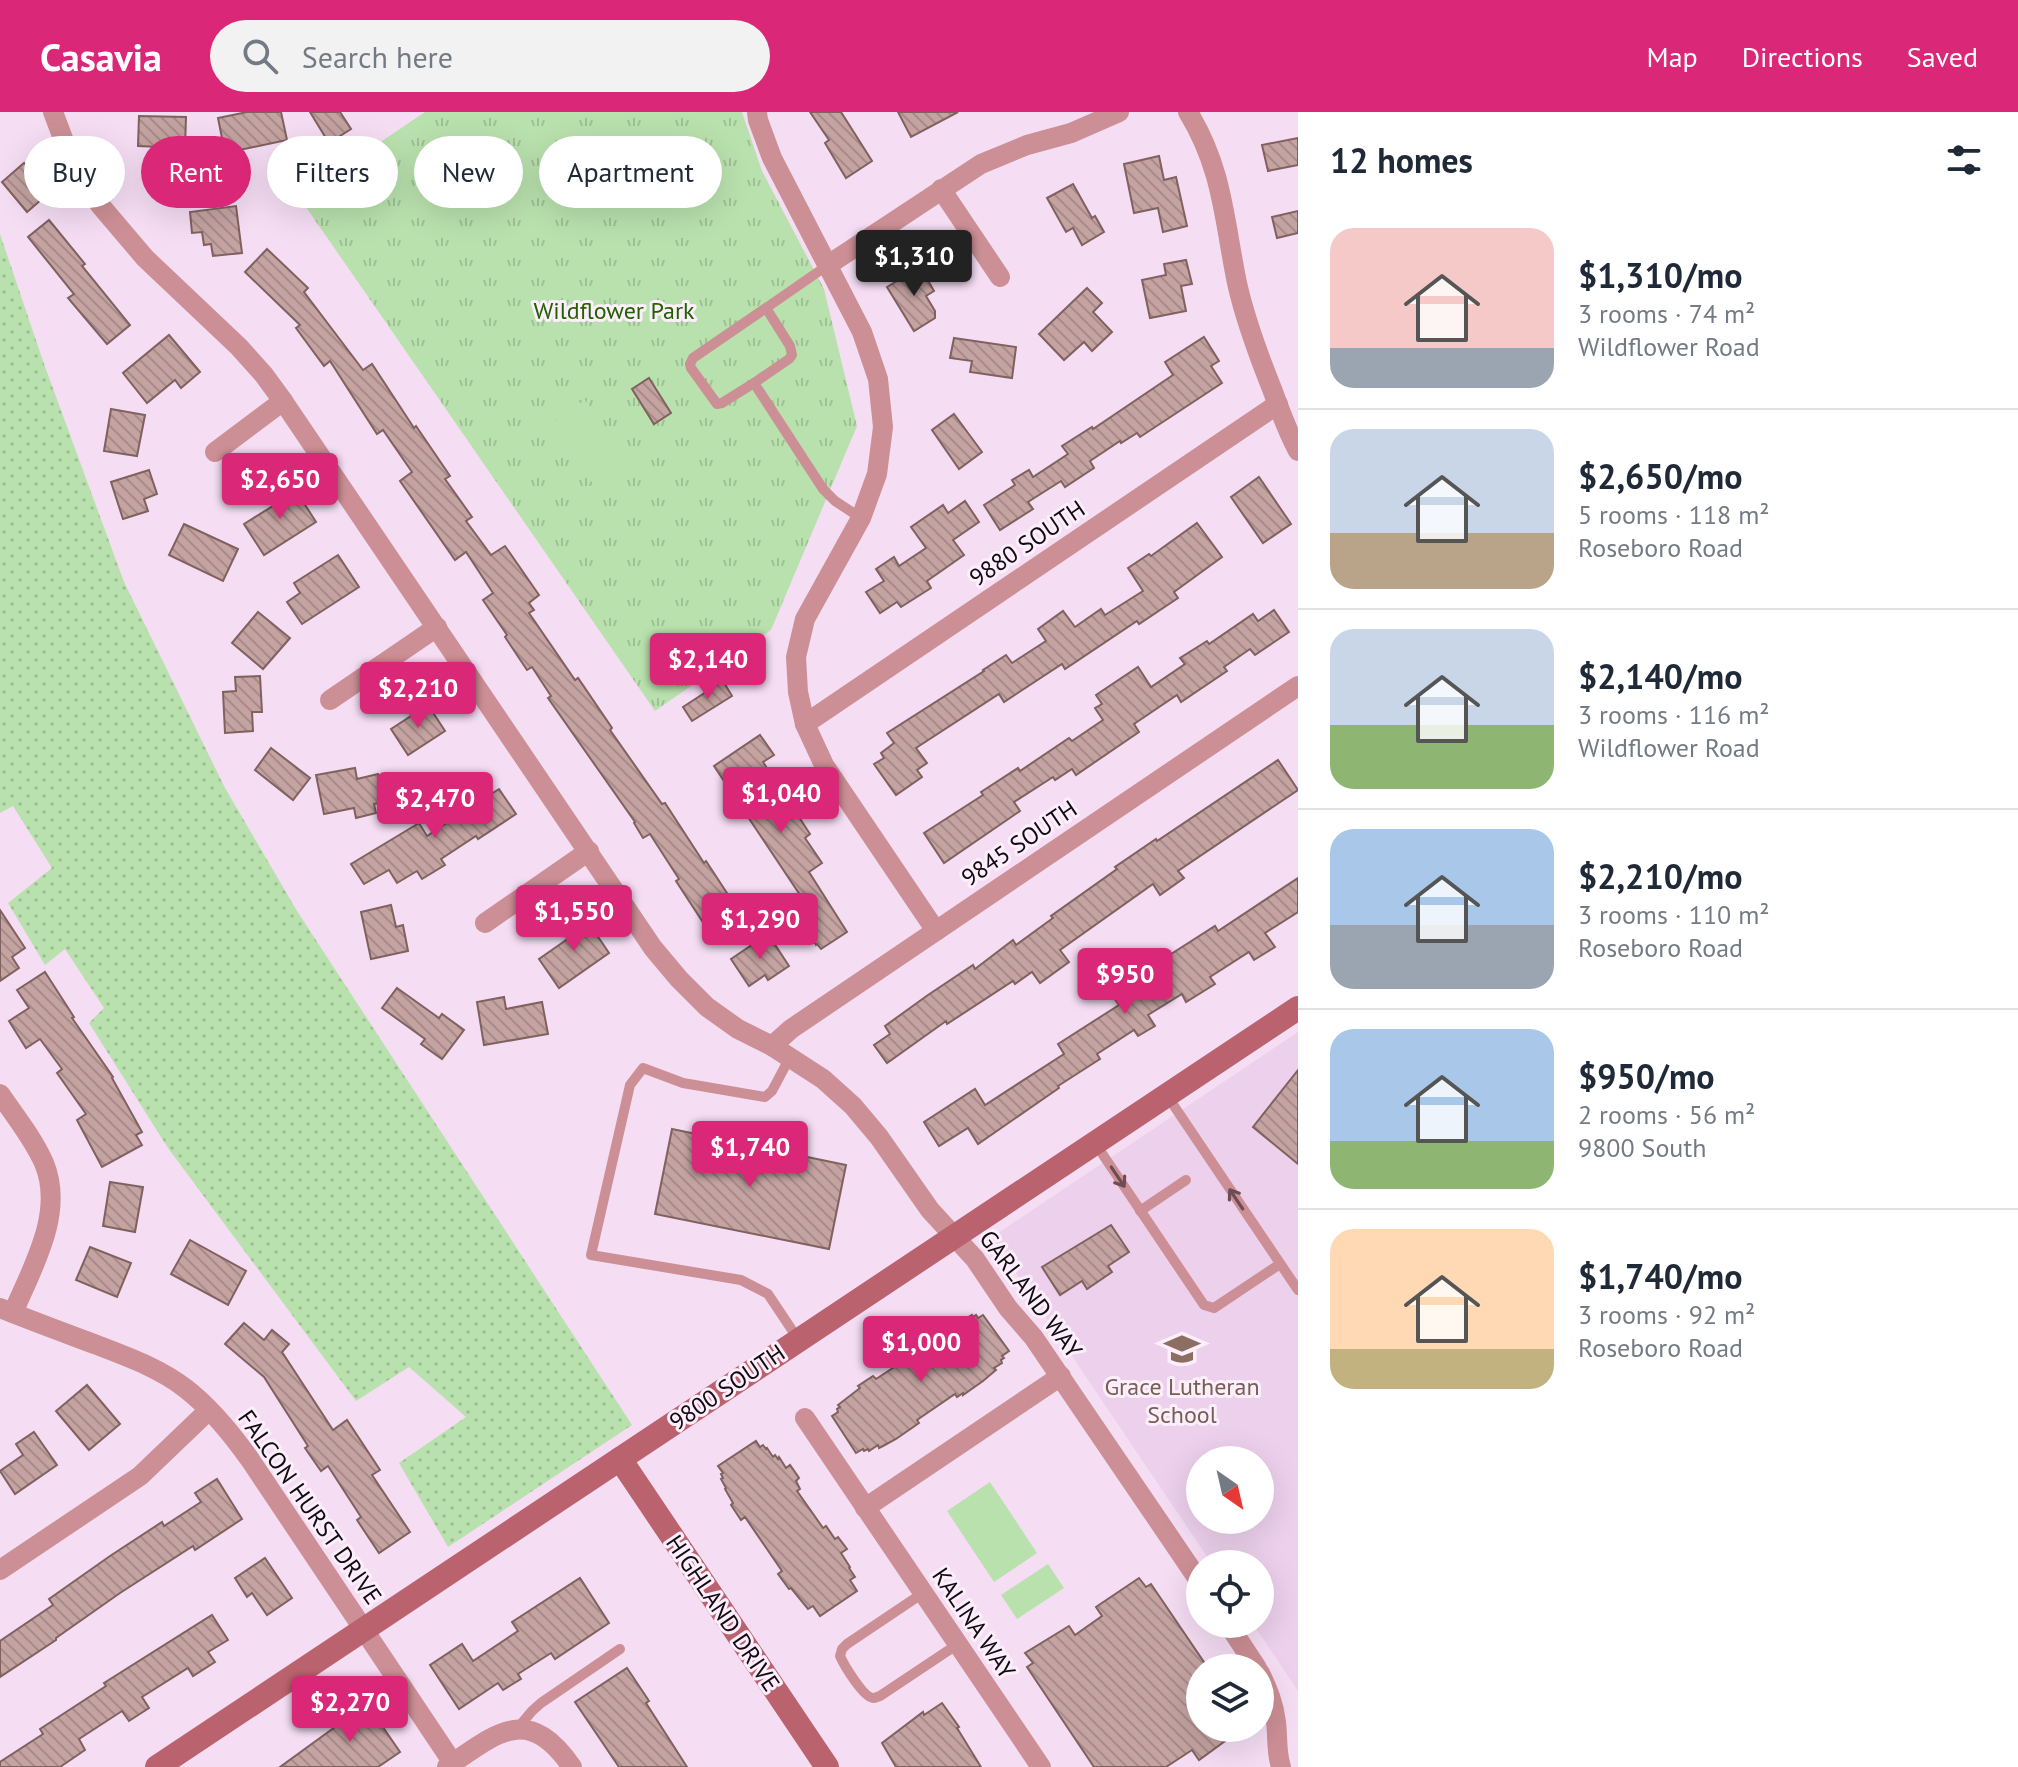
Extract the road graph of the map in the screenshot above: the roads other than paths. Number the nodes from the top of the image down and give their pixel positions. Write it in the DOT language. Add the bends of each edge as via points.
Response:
graph roads {
  1 [pos="53,112"];
  2 [pos="757,112"];
  3 [pos="1119,112"];
  4 [pos="1188,112"];
  5 [pos="941,189"];
  6 [pos="828,265"];
  7 [pos="1000,277"];
  8 [pos="766,308"];
  9 [pos="754,383"];
  10 [pos="283,401"];
  11 [pos="1278,404"];
  12 [pos="1298,451"];
  13 [pos="215,452"];
  14 [pos="861,518"];
  15 [pos="437,627"];
  16 [pos="1298,686"];
  17 [pos="330,700"];
  18 [pos="805,724"];
  19 [pos="589,851"];
  20 [pos="485,923"];
  21 [pos="936,931"];
  22 [pos="1298,1008"];
  23 [pos="781,1051"];
  24 [pos="0,1094"];
  25 [pos="1167,1095"];
  26 [pos="1095,1143"];
  27 [pos="1186,1180"];
  28 [pos="1140,1211"];
  29 [pos="953,1236"];
  30 [pos="1280,1264"];
  31 [pos="1298,1290"];
  32 [pos="6,1310"];
  33 [pos="798,1339"];
  34 [pos="1061,1376"];
  35 [pos="209,1410"];
  36 [pos="805,1418"];
  37 [pos="620,1459"];
  38 [pos="865,1508"];
  39 [pos="1186,1561"];
  40 [pos="0,1570"];
  41 [pos="923,1593"];
  42 [pos="363,1630"];
  43 [pos="958,1644"];
  44 [pos="620,1649"];
  45 [pos="1274,1707"];
  46 [pos="517,1729"];
  47 [pos="450,1765"];
  48 [pos="157,1767"];
  49 [pos="572,1767"];
  50 [pos="827,1767"];
  51 [pos="1041,1767"];
  52 [pos="1281,1767"];
  1 -- 10 [label="street, GARLAND WAY" via="73,165 100,205 145,258 239,347"];
  2 -- 6 [label="street" via="772,158"];
  3 -- 5 [label="street" via="981,164"];
  4 -- 11 [label="street" via="1219,182 1237,285"];
  5 -- 6 [label="street"];
  5 -- 7 [label="street"];
  6 -- 8 [label="lane"];
  6 -- 14 [label="street" via="862,332 878,379 883,427 877,474"];
  8 -- 9 [label="lane" via="792,355"];
  8 -- 9 [label="lane" via="690,364 717,404"];
  9 -- 14 [label="lane" via="823,489"];
  10 -- 13 [label="street"];
  10 -- 15 [label="street, GARLAND WAY"];
  11 -- 12 [label="street"];
  11 -- 18 [label="street, 9880 SOUTH"];
  14 -- 18 [label="street" via="805,619 796,657"];
  15 -- 17 [label="street"];
  15 -- 19 [label="street, GARLAND WAY"];
  16 -- 21 [label="street, 9845 SOUTH"];
  18 -- 21 [label="street" via="824,765"];
  19 -- 20 [label="street"];
  19 -- 23 [label="street, GARLAND WAY" via="679,979 707,1007"];
  21 -- 23 [label="street, 9845 SOUTH" via="791,1029"];
  22 -- 25 [label="street, 9800 SOUTH"];
  23 -- 29 [label="street, GARLAND WAY" via="853,1106"];
  23 -- 33 [label="lane" via="772,1091 765,1097 683,1083 643,1068 630,1085 591,1255 741,1280 768,1294"];
  24 -- 32 [label="street" via="45,1164 50,1188 42,1244"];
  25 -- 26 [label="street, 9800 SOUTH"];
  30 -- 25 [label="lane, one-way"];
  26 -- 28 [label="lane, one-way"];
  26 -- 29 [label="street, 9800 SOUTH"];
  27 -- 28 [label="lane"];
  28 -- 30 [label="lane" via="1204,1305 1214,1308"];
  29 -- 33 [label="street, 9800 SOUTH"];
  29 -- 34 [label="street, GARLAND WAY"];
  30 -- 31 [label="lane"];
  32 -- 35 [label="street, FALCON HURST DRIVE" via="161,1372"];
  33 -- 37 [label="street, 9800 SOUTH"];
  34 -- 38 [label="street"];
  34 -- 39 [label="street, GARLAND WAY"];
  35 -- 40 [label="street" via="140,1476"];
  35 -- 42 [label="street, FALCON HURST DRIVE" via="251,1461"];
  36 -- 38 [label="street, KALINA WAY"];
  37 -- 42 [label="street, 9800 SOUTH"];
  37 -- 50 [label="street, HIGHLAND DRIVE"];
  38 -- 41 [label="street, KALINA WAY"];
  41 -- 43 [label="street, KALINA WAY"];
  41 -- 43 [label="lane" via="842,1649 844,1665 873,1698"];
  42 -- 47 [label="street, FALCON HURST DRIVE"];
  42 -- 48 [label="street, 9800 SOUTH"];
  43 -- 51 [label="street, KALINA WAY"];
  44 -- 46 [label="lane" via="541,1703"];
  45 -- 52 [label="street"];
  46 -- 47 [label="street" via="487,1740"];
  46 -- 49 [label="street" via="549,1739"];
}
